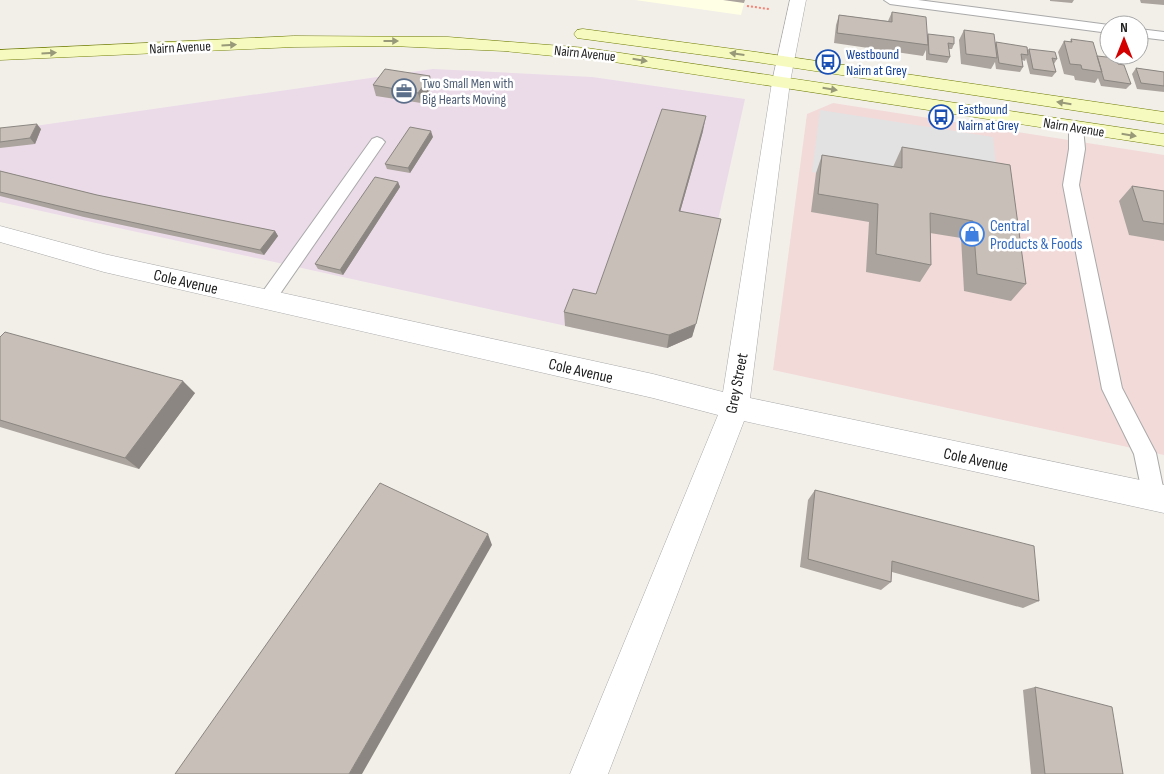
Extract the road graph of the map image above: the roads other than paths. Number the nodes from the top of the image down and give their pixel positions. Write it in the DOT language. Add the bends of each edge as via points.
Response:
graph roads {
  1 [pos="798,0"];
  2 [pos="890,0"];
  3 [pos="430,25"];
  4 [pos="1099,28"];
  5 [pos="566,32"];
  6 [pos="1149,34"];
  7 [pos="1164,36"];
  8 [pos="0,39"];
  9 [pos="0,55"];
  10 [pos="786,61"];
  11 [pos="781,82"];
  12 [pos="1116,111"];
  13 [pos="1164,118"];
  14 [pos="1076,127"];
  15 [pos="1164,140"];
  16 [pos="377,142"];
  17 [pos="0,234"];
  18 [pos="267,299"];
  19 [pos="734,407"];
  20 [pos="1159,498"];
  21 [pos="589,774"];
  1 -- 10 [label="street, Grey Street"];
  2 -- 4 [label="lane"];
  3 -- 8 [label="main road, Nairn Avenue" via="272,27"];
  10 -- 5 [label="main road, Nairn Avenue, one-way"];
  6 -- 7 [label="lane"];
  9 -- 11 [label="main road, Nairn Avenue, one-way" via="250,44 433,42 574,52"];
  10 -- 11 [label="street, Grey Street"];
  12 -- 10 [label="main road, Nairn Avenue, one-way"];
  11 -- 14 [label="main road, Nairn Avenue, one-way"];
  11 -- 19 [label="street, Grey Street"];
  12 -- 13 [label="main road, Nairn Avenue"];
  12 -- 14 [label="main road"];
  14 -- 15 [label="main road, Nairn Avenue, one-way"];
  14 -- 20 [label="lane" via="1077,149 1071,184 1112,389 1145,453"];
  16 -- 18 [label="lane"];
  17 -- 18 [label="street, Cole Avenue" via="104,262"];
  18 -- 19 [label="street, Cole Avenue"];
  19 -- 20 [label="street, Cole Avenue"];
  19 -- 21 [label="street, Grey Street"];
}
